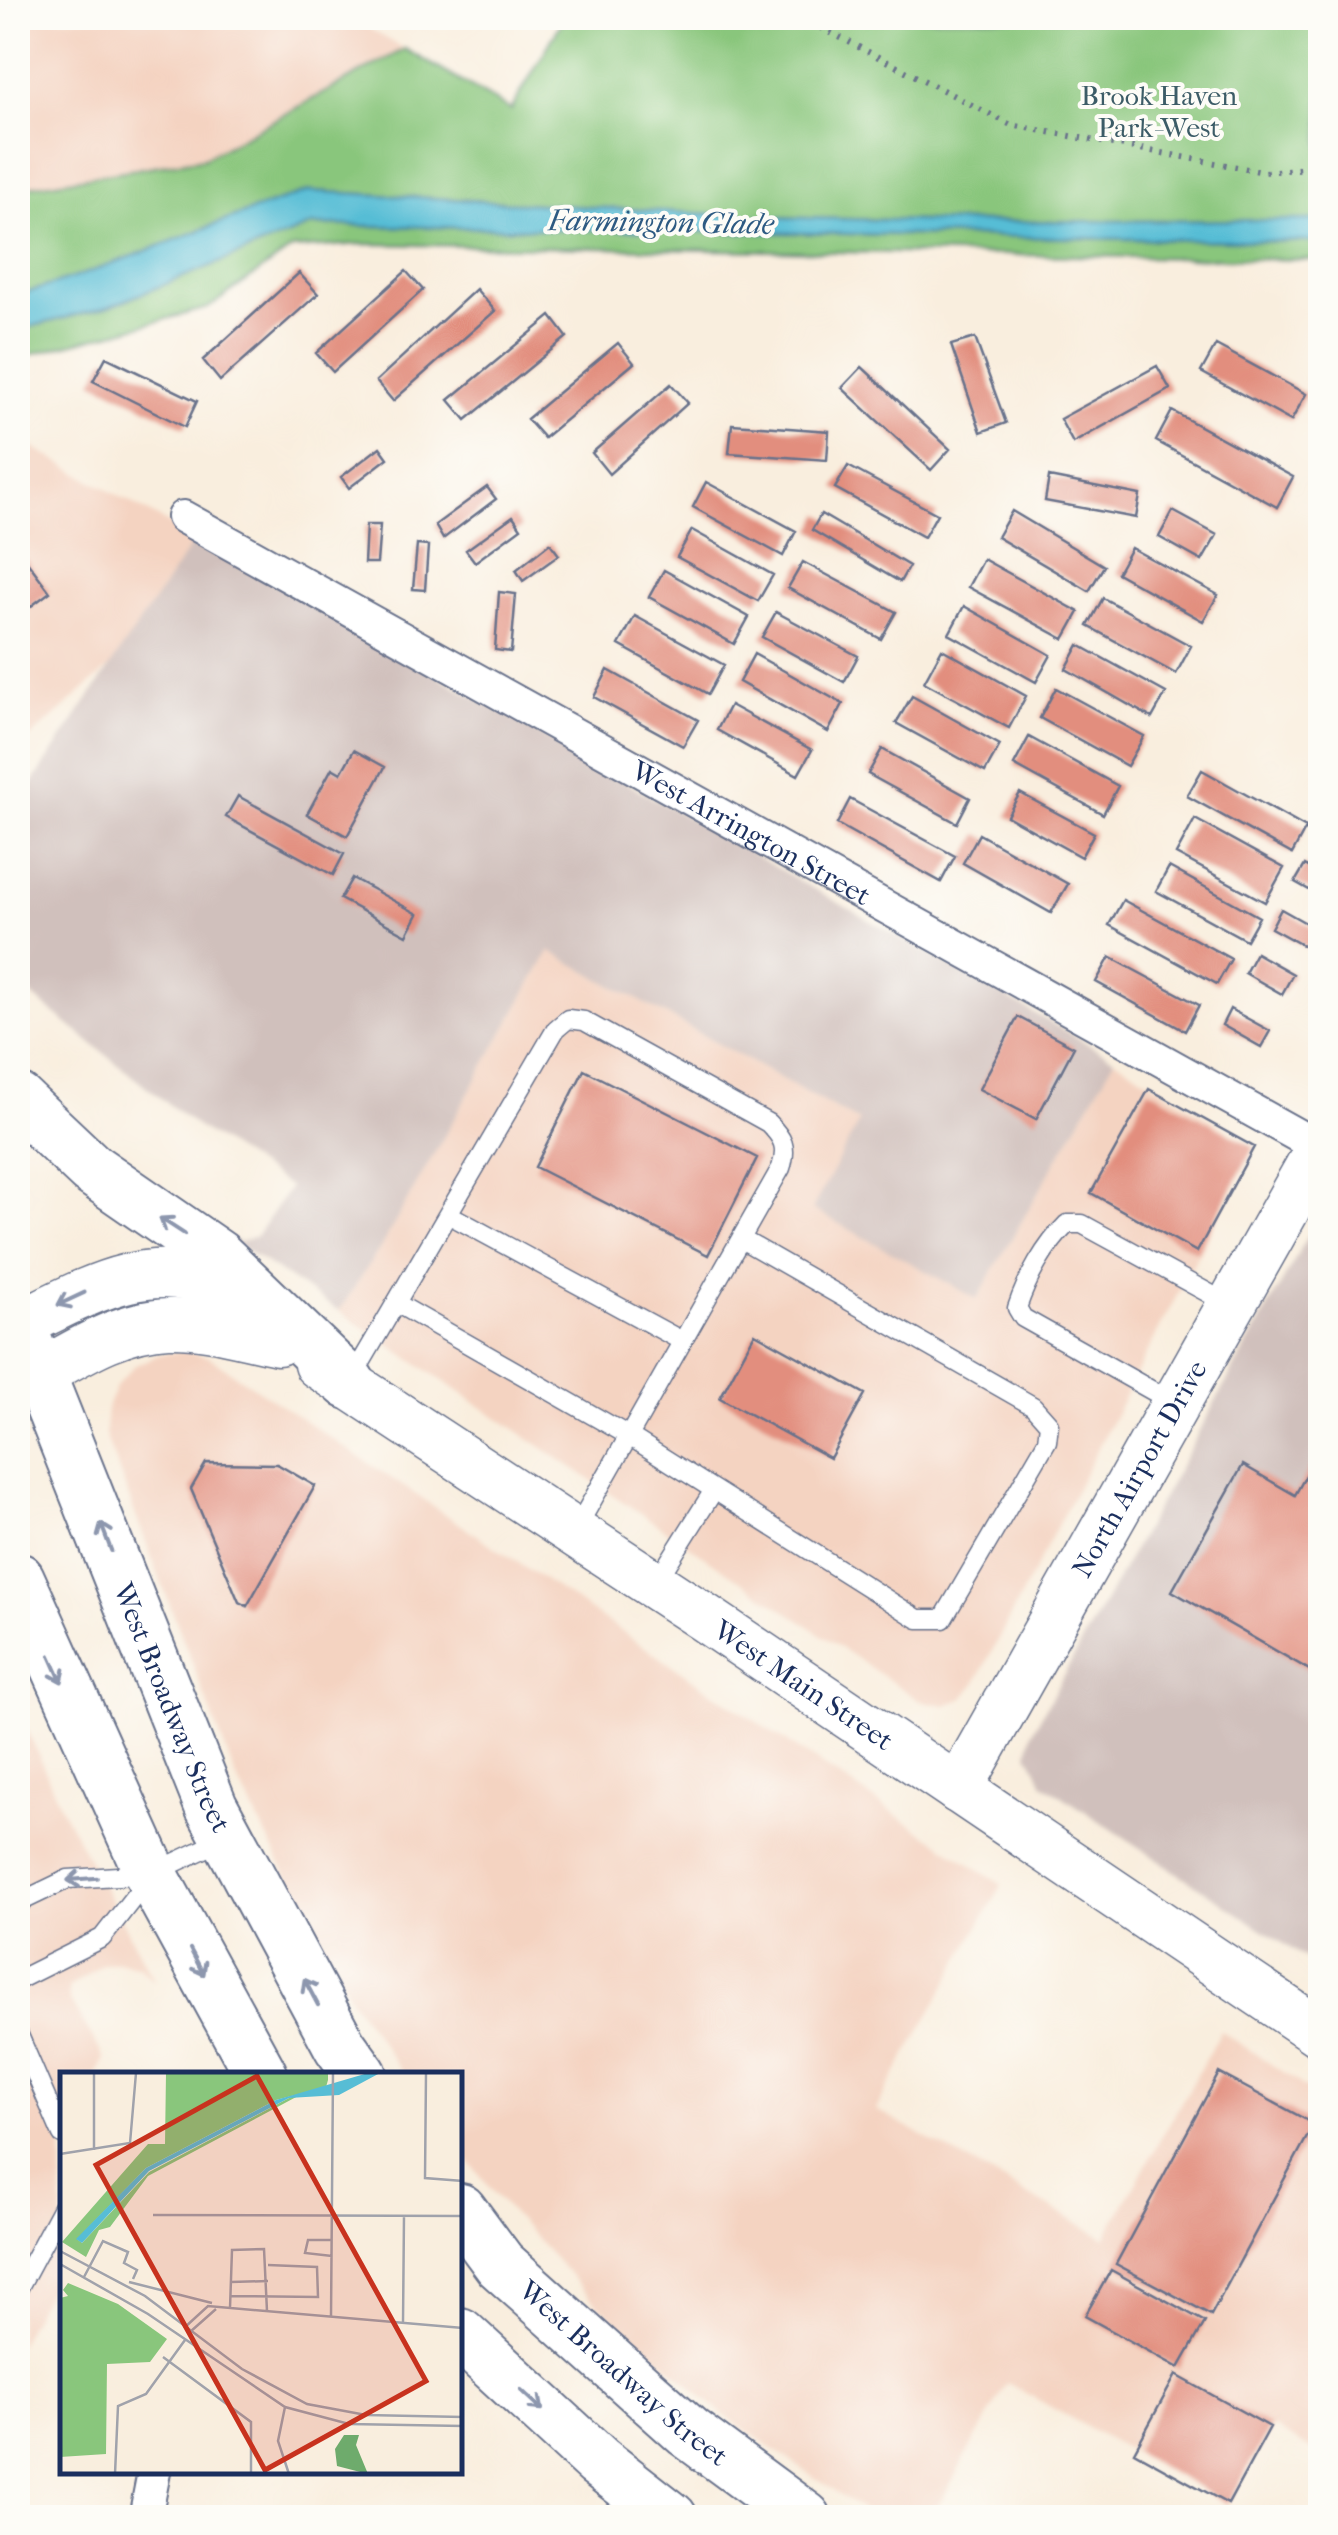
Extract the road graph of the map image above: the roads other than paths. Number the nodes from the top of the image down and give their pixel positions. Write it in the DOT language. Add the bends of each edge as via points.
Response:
graph roads {
  1 [pos="183,516"];
  2 [pos="18,1100"];
  3 [pos="1320,1148"];
  4 [pos="448,1214"];
  5 [pos="741,1240"];
  6 [pos="396,1304"];
  7 [pos="1232,1306"];
  8 [pos="18,1324"];
  9 [pos="682,1341"];
  10 [pos="282,1342"];
  11 [pos="30,1380"];
  12 [pos="349,1383"];
  13 [pos="1177,1404"];
  14 [pos="630,1436"];
  15 [pos="714,1490"];
  16 [pos="574,1532"];
  17 [pos="18,1579"];
  18 [pos="655,1585"];
  19 [pos="958,1789"];
  20 [pos="228,1838"];
  21 [pos="151,1874"];
  22 [pos="18,1902"];
  23 [pos="18,1980"];
  24 [pos="18,2033"];
  25 [pos="1320,2033"];
  26 [pos="260,2072"];
  27 [pos="359,2072"];
  28 [pos="60,2130"];
  29 [pos="60,2211"];
  30 [pos="462,2213"];
  31 [pos="18,2289"];
  32 [pos="462,2336"];
  33 [pos="153,2475"];
  34 [pos="145,2518"];
  35 [pos="671,2518"];
  36 [pos="805,2518"];
  1 -- 3 [label="street, West Arrington Street"];
  12 -- 2 [label="main road, one-way" via="217,1256 91,1169"];
  3 -- 7 [label="main road, North Airport Drive"];
  4 -- 5 [label="lane" via="556,1028 568,1019 768,1123 782,1138 781,1168"];
  4 -- 6 [label="lane"];
  4 -- 9 [label="lane"];
  5 -- 9 [label="lane"];
  5 -- 15 [label="lane" via="1033,1406 1049,1424 1047,1442 944,1620 918,1619"];
  6 -- 12 [label="lane"];
  6 -- 14 [label="lane"];
  7 -- 13 [label="main road, North Airport Drive"];
  7 -- 13 [label="lane" via="1082,1224 1066,1224 1055,1235 1022,1291 1017,1308 1023,1318"];
  10 -- 8 [label="main road, West Main Street, one-way" via="217,1288 172,1275 108,1283"];
  8 -- 11 [label="main road, West Broadway Street"];
  9 -- 14 [label="lane"];
  10 -- 11 [label="main road, West Main Street" via="169,1323 113,1334"];
  10 -- 12 [label="main road, West Main Street"];
  20 -- 11 [label="main road, West Broadway Street, one-way"];
  12 -- 16 [label="main road, West Main Street"];
  13 -- 19 [label="main road, North Airport Drive"];
  14 -- 15 [label="lane"];
  14 -- 16 [label="lane"];
  15 -- 18 [label="lane"];
  16 -- 18 [label="main road, West Main Street"];
  17 -- 21 [label="main road, one-way"];
  18 -- 19 [label="main road, West Main Street"];
  19 -- 25 [label="main road, West Main Street"];
  20 -- 21 [label="lane"];
  27 -- 20 [label="main road, West Broadway Street, one-way"];
  21 -- 22 [label="lane, one-way" via="68,1880"];
  21 -- 23 [label="lane" via="102,1938"];
  21 -- 26 [label="main road, one-way"];
  24 -- 28 [label="lane"];
  29 -- 31 [label="lane"];
  30 -- 36 [label="main road, West Broadway Street" via="500,2264 688,2432"];
  32 -- 35 [label="main road, one-way"];
  33 -- 34 [label="street"];
}
